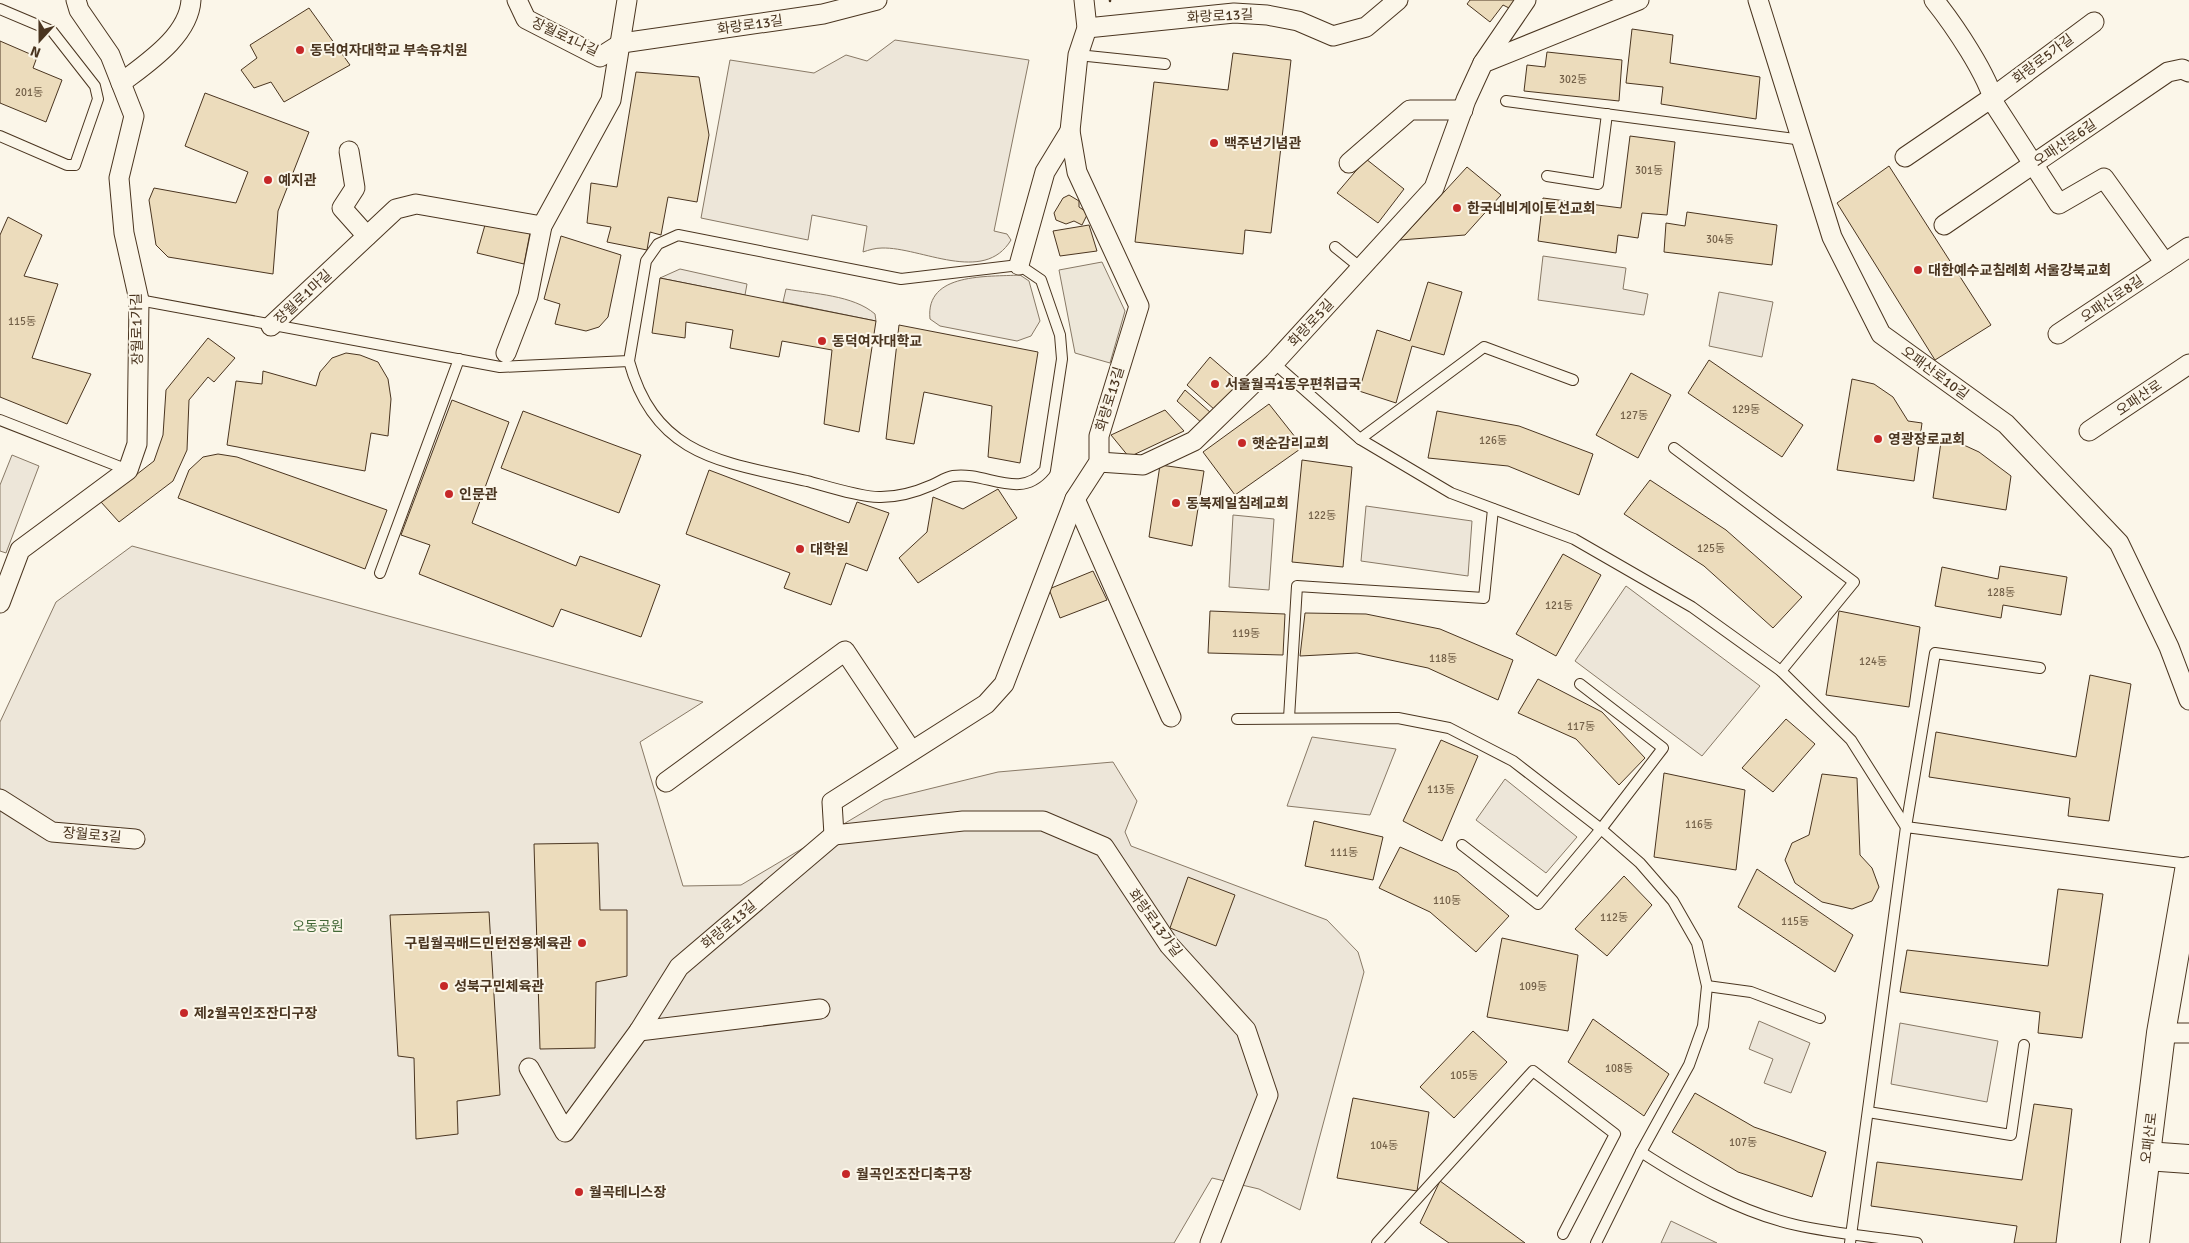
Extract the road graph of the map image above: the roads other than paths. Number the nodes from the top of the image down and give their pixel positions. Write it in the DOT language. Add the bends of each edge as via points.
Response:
graph roads {
  1 [pos="76,0"];
  2 [pos="191,0"];
  3 [pos="517,0"];
  4 [pos="626,0"];
  5 [pos="877,0"];
  6 [pos="1084,0"];
  7 [pos="1398,0"];
  8 [pos="1526,0"];
  9 [pos="1639,0"];
  10 [pos="1758,0"];
  11 [pos="1934,0"];
  12 [pos="846,4"];
  13 [pos="0,9"];
  14 [pos="2094,22"];
  15 [pos="1087,28"];
  16 [pos="622,43"];
  17 [pos="1078,55"];
  18 [pos="1164,64"];
  19 [pos="1482,64"];
  20 [pos="2189,72"];
  21 [pos="121,83"];
  22 [pos="1993,97"];
  23 [pos="1506,100"];
  24 [pos="1463,110"];
  25 [pos="1607,114"];
  26 [pos="1070,130"];
  27 [pos="0,136"];
  28 [pos="1803,140"];
  29 [pos="349,151"];
  30 [pos="1905,157"];
  31 [pos="1349,163"];
  32 [pos="2034,164"];
  33 [pos="1045,172"];
  34 [pos="1077,172"];
  35 [pos="1547,176"];
  36 [pos="1944,224"];
  37 [pos="542,226"];
  38 [pos="367,236"];
  39 [pos="1334,247"];
  40 [pos="2189,247"];
  41 [pos="2165,263"];
  42 [pos="1019,264"];
  43 [pos="1361,268"];
  44 [pos="138,300"];
  45 [pos="271,326"];
  46 [pos="2058,334"];
  47 [pos="459,359"];
  48 [pos="503,360"];
  49 [pos="629,362"];
  50 [pos="1274,363"];
  51 [pos="2189,364"];
  52 [pos="1573,380"];
  53 [pos="0,420"];
  54 [pos="2089,432"];
  55 [pos="1360,439"];
  56 [pos="1674,448"];
  57 [pos="1099,462"];
  58 [pos="128,470"];
  59 [pos="1075,499"];
  60 [pos="1493,509"];
  61 [pos="380,573"];
  62 [pos="0,603"];
  63 [pos="2040,668"];
  64 [pos="1781,671"];
  65 [pos="1580,684"];
  66 [pos="2189,700"];
  67 [pos="1171,717"];
  68 [pos="1289,718"];
  69 [pos="1237,719"];
  70 [pos="911,750"];
  71 [pos="666,782"];
  72 [pos="0,799"];
  73 [pos="1906,827"];
  74 [pos="1601,829"];
  75 [pos="834,835"];
  76 [pos="134,839"];
  77 [pos="1462,845"];
  78 [pos="2189,864"];
  79 [pos="2189,871"];
  80 [pos="1707,986"];
  81 [pos="820,1009"];
  82 [pos="1820,1018"];
  83 [pos="638,1030"];
  84 [pos="2161,1033"];
  85 [pos="2189,1033"];
  86 [pos="2024,1045"];
  87 [pos="529,1068"];
  88 [pos="1868,1112"];
  89 [pos="1641,1152"];
  90 [pos="2146,1156"];
  91 [pos="2189,1159"];
  92 [pos="1563,1234"];
  93 [pos="1851,1238"];
  94 [pos="1218,1241"];
  95 [pos="1377,1243"];
  96 [pos="1596,1243"];
  97 [pos="1917,1243"];
  98 [pos="2135,1243"];
  1 -- 21 [label="street, 장월로1가길" via="79,10 110,55"];
  2 -- 21 [label="street" via="190,8 170,44"];
  3 -- 16 [label="street, 장월로1나길" via="526,19 600,57"];
  4 -- 16 [label="street"];
  5 -- 12 [label="street, 화랑로13길"];
  6 -- 15 [label="street, 화랑로13길"];
  7 -- 15 [label="street, 화랑로13길" via="1366,27 1333,36 1298,21 1234,13"];
  8 -- 19 [label="street, 화랑로5길"];
  9 -- 19 [label="street"];
  10 -- 28 [label="street, 오패산로10길"];
  11 -- 22 [label="street" via="1950,20 1991,88"];
  12 -- 16 [label="street, 화랑로13길" via="824,14"];
  13 -- 27 [label="lane" via="52,31 95,86 98,99 75,165 67,165"];
  14 -- 22 [label="street, 화랑로5가길"];
  15 -- 17 [label="street, 화랑로13길"];
  16 -- 37 [label="street" via="611,100"];
  17 -- 18 [label="lane"];
  17 -- 26 [label="street, 화랑로13길"];
  19 -- 24 [label="street, 화랑로5길"];
  20 -- 32 [label="street, 오패산로6길" via="2182,69 2168,72"];
  21 -- 44 [label="street, 장월로1가길" via="134,116 119,178 124,233"];
  22 -- 30 [label="street, 화랑로5가길"];
  22 -- 32 [label="street" via="1994,105"];
  23 -- 25 [label="lane"];
  24 -- 31 [label="street" via="1410,110"];
  24 -- 43 [label="street, 화랑로5길" via="1434,188"];
  25 -- 28 [label="lane"];
  25 -- 35 [label="lane" via="1598,184"];
  26 -- 33 [label="street"];
  26 -- 34 [label="street, 화랑로13길"];
  28 -- 66 [label="street, 오패산로10길" via="1832,237 1881,334 2006,424 2119,543 2169,647"];
  29 -- 38 [label="street" via="355,188 342,208"];
  32 -- 36 [label="street, 오패산로6길"];
  32 -- 41 [label="street" via="2059,204 2104,178"];
  33 -- 34 [label="street"];
  33 -- 42 [label="street"];
  34 -- 57 [label="street, 화랑로13길" via="1139,306 1099,436"];
  37 -- 38 [label="street, 장월로1마길" via="416,204 396,208"];
  37 -- 48 [label="street" via="528,296"];
  38 -- 45 [label="street, 장월로1마길"];
  39 -- 43 [label="lane"];
  40 -- 41 [label="street, 오패산로8길"];
  41 -- 46 [label="street, 오패산로8길"];
  42 -- 49 [label="lane" via="901,279 678,236 658,244 646,261"];
  42 -- 49 [label="lane" via="1041,280 1060,335 1062,359 1045,470 1036,481 1020,486 952,476 906,495 879,498 722,462 693,449 670,433 649,410 636,388"];
  43 -- 50 [label="street, 화랑로5길"];
  44 -- 45 [label="lane, 장월로1마길"];
  44 -- 58 [label="street, 장월로1가길" via="137,444"];
  45 -- 47 [label="lane"];
  47 -- 48 [label="lane"];
  47 -- 61 [label="lane"];
  48 -- 49 [label="lane"];
  50 -- 55 [label="lane"];
  50 -- 57 [label="street, 화랑로5길" via="1194,441 1143,464"];
  51 -- 54 [label="street, 오패산로"];
  52 -- 55 [label="lane" via="1484,347"];
  53 -- 58 [label="lane"];
  55 -- 60 [label="lane" via="1451,493"];
  56 -- 64 [label="lane" via="1854,582"];
  57 -- 59 [label="street"];
  58 -- 62 [label="street" via="20,550"];
  59 -- 67 [label="street"];
  59 -- 70 [label="street" via="1004,684 986,704"];
  60 -- 64 [label="lane" via="1574,539 1692,607"];
  60 -- 68 [label="lane" via="1484,598 1297,586"];
  63 -- 73 [label="lane" via="1935,653"];
  64 -- 73 [label="lane" via="1851,740"];
  65 -- 74 [label="lane" via="1663,748"];
  68 -- 69 [label="lane"];
  68 -- 74 [label="lane" via="1398,718 1449,728 1513,761"];
  70 -- 71 [label="street" via="845,651"];
  70 -- 75 [label="street" via="832,802"];
  72 -- 76 [label="street, 장월로3길" via="52,832"];
  73 -- 78 [label="lane"];
  73 -- 88 [label="lane"];
  74 -- 77 [label="lane" via="1538,904"];
  74 -- 80 [label="lane" via="1640,864 1673,901 1697,943"];
  75 -- 83 [label="street, 화랑로13길" via="679,967"];
  75 -- 94 [label="street, 화랑로13가길" via="963,821 1043,821 1104,847 1169,946 1246,1030 1268,1095"];
  79 -- 84 [label="main road, 오패산로"];
  80 -- 82 [label="lane" via="1751,992"];
  80 -- 89 [label="lane" via="1703,1026 1689,1066"];
  81 -- 83 [label="street"];
  83 -- 87 [label="street, 화랑로13길" via="565,1132"];
  84 -- 85 [label="street"];
  84 -- 90 [label="main road, 오패산로"];
  86 -- 88 [label="lane" via="2011,1135"];
  88 -- 93 [label="lane"];
  89 -- 93 [label="lane" via="1684,1180 1738,1206 1795,1225"];
  89 -- 96 [label="lane"];
  90 -- 91 [label="main road"];
  90 -- 98 [label="main road, 오패산로"];
  92 -- 95 [label="lane" via="1615,1134 1534,1071"];
  93 -- 97 [label="lane"];
}
